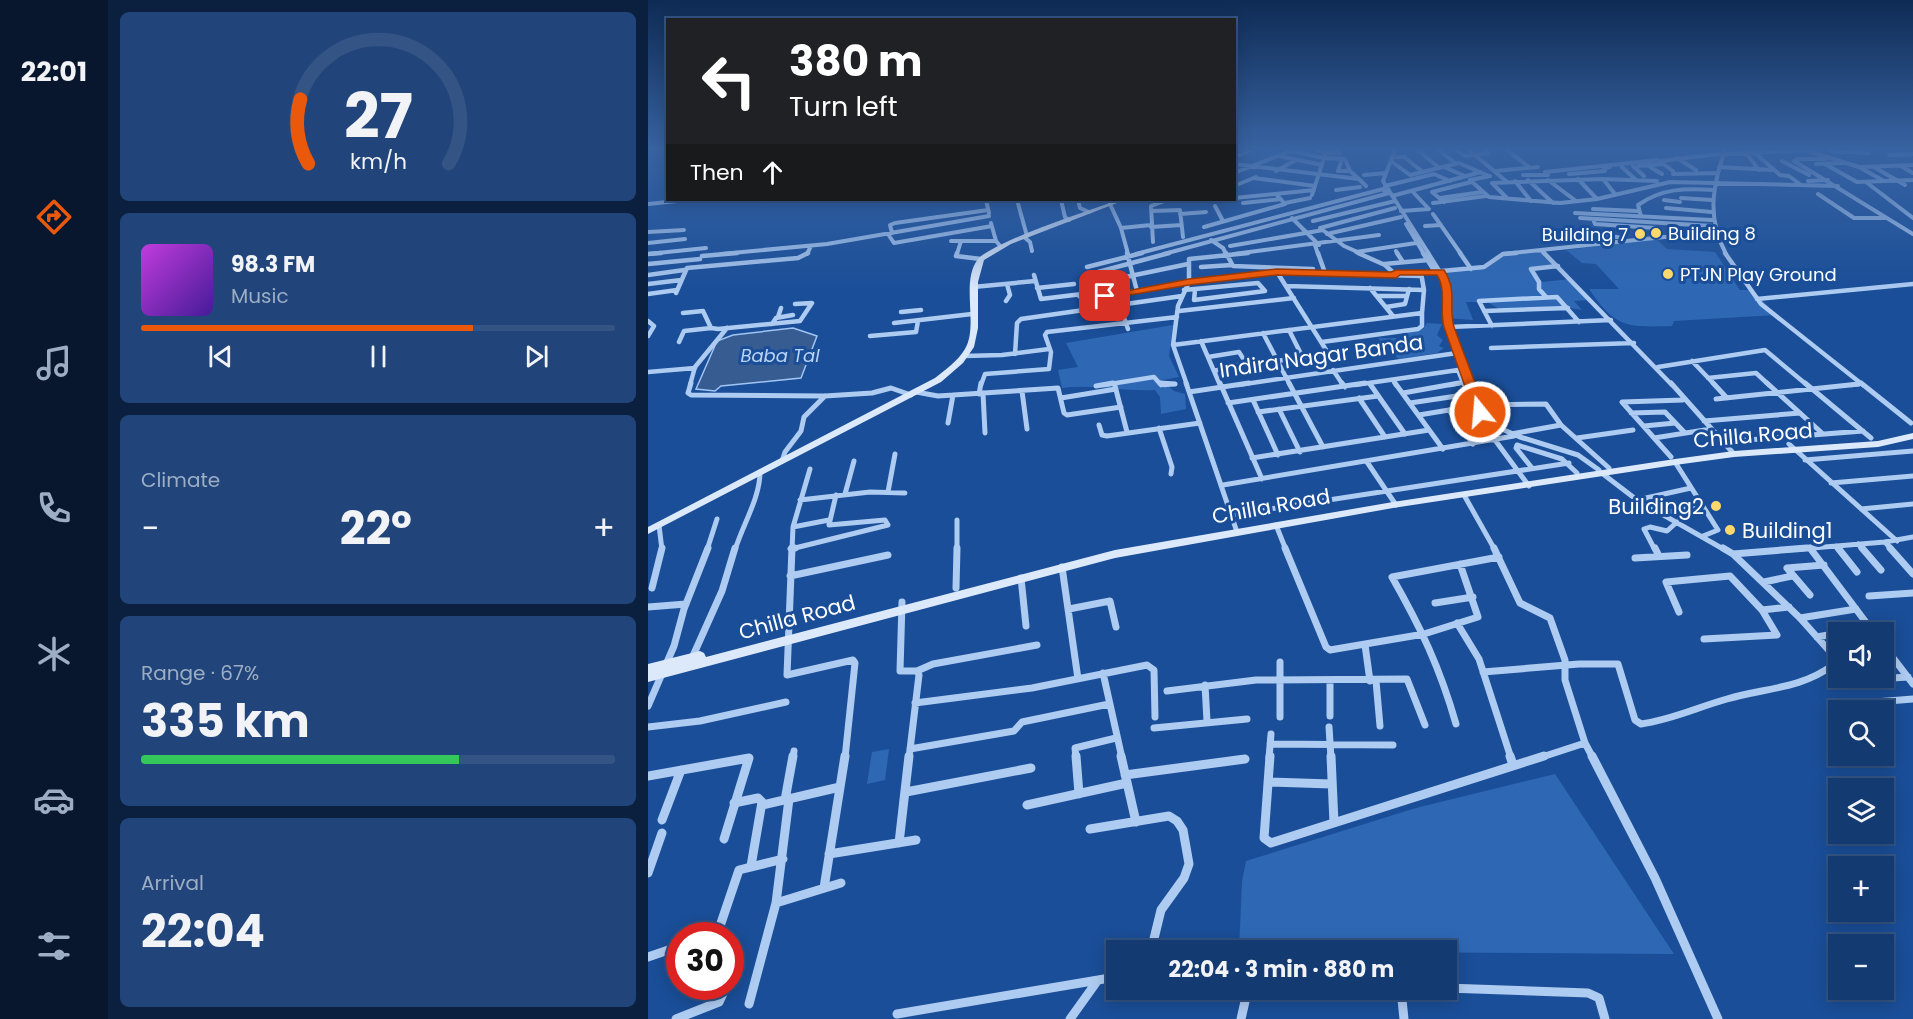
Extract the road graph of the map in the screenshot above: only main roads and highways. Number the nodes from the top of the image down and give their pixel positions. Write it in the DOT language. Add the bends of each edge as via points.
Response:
graph roads {
  1 [pos="1117,201"];
  2 [pos="1913,425"];
  3 [pos="1913,436"];
  4 [pos="1791,447"];
  5 [pos="1604,471"];
  6 [pos="1525,479"];
  7 [pos="1443,495"];
  8 [pos="1392,498"];
  9 [pos="1234,524"];
  10 [pos="648,531"];
  11 [pos="1047,567"];
  12 [pos="902,606"];
  13 [pos="788,636"];
  14 [pos="648,669"];
  15 [pos="663,669"];
  16 [pos="648,677"];
  1 -- 10 [label="main road" via="999,244 981,259 974,276 972,344 938,380"];
  2 -- 4 [label="main road" via="1871,438"];
  3 -- 4 [label="main road, Chilla Road" via="1878,444"];
  4 -- 5 [label="main road, Chilla Road" via="1728,448"];
  5 -- 6 [label="main road, Chilla Road"];
  5 -- 6 [label="main road"];
  6 -- 7 [label="main road"];
  6 -- 7 [label="main road, Chilla Road" via="1464,495"];
  7 -- 8 [label="main road"];
  8 -- 9 [label="main road"];
  8 -- 9 [label="main road, Chilla Road" via="1276,525"];
  9 -- 11 [label="main road"];
  9 -- 11 [label="main road, Chilla Road" via="1062,567"];
  11 -- 12 [label="main road" via="956,588"];
  11 -- 12 [label="main road, Chilla Road" via="1021,578"];
  12 -- 13 [label="main road"];
  13 -- 15 [label="main road, Chilla Road"];
  13 -- 15 [label="main road" via="692,658"];
  14 -- 15 [label="main road"];
  15 -- 16 [label="main road, Chilla Road"];
}
